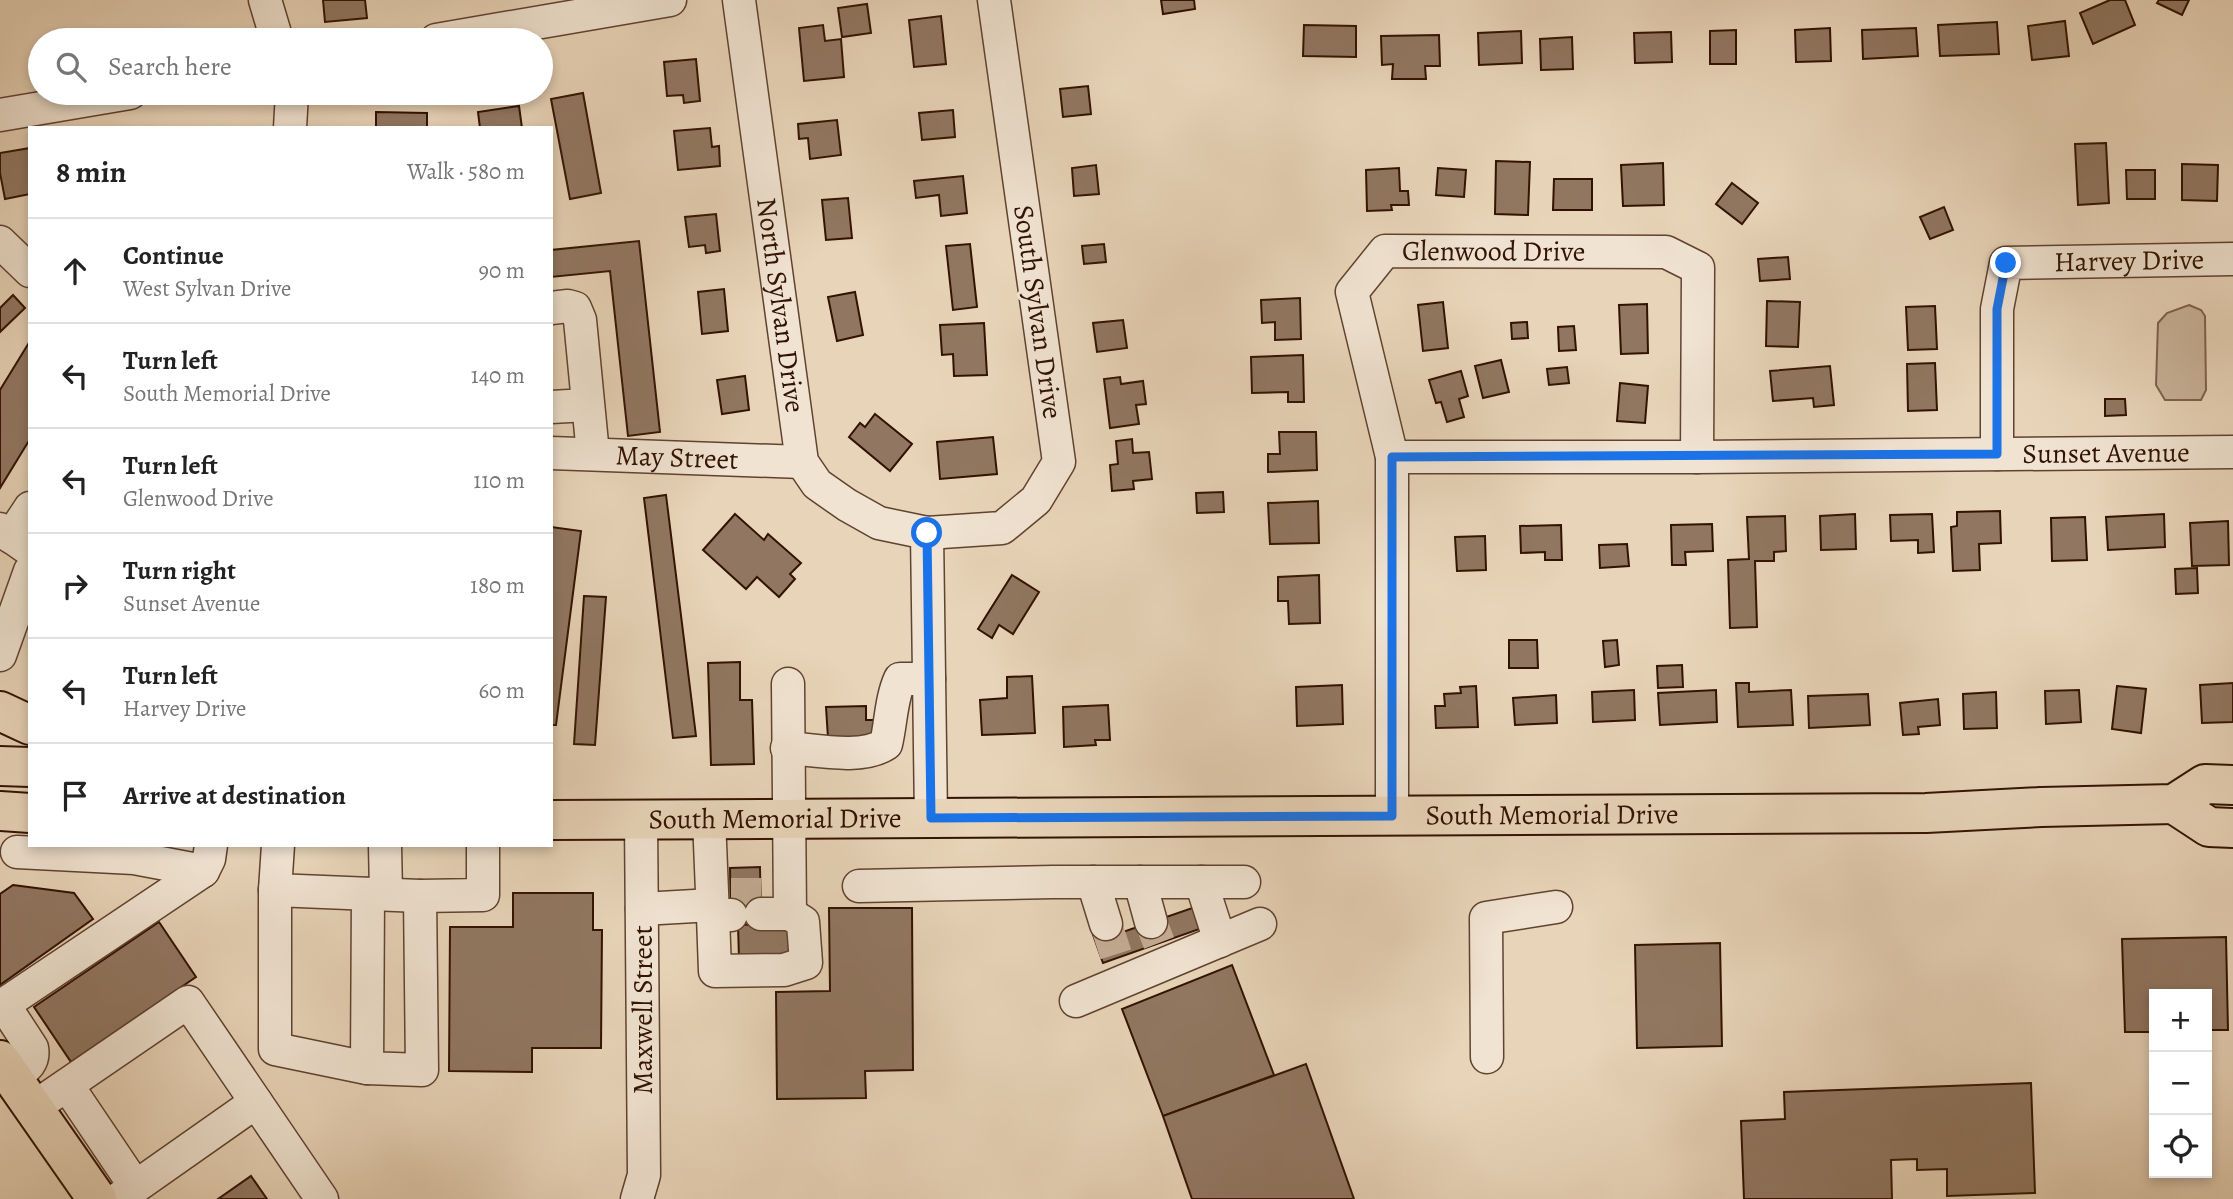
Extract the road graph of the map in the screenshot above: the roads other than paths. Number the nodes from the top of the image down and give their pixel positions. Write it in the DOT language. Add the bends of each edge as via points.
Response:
graph roads {
  1 [pos="265,0"];
  2 [pos="670,0"];
  3 [pos="739,0"];
  4 [pos="994,0"];
  5 [pos="273,28"];
  6 [pos="506,28"];
  7 [pos="59,105"];
  8 [pos="291,105"];
  9 [pos="0,115"];
  10 [pos="290,126"];
  11 [pos="2233,260"];
  12 [pos="553,308"];
  13 [pos="587,405"];
  14 [pos="553,407"];
  15 [pos="2233,452"];
  16 [pos="553,453"];
  17 [pos="593,454"];
  18 [pos="1997,454"];
  19 [pos="1392,457"];
  20 [pos="1697,457"];
  21 [pos="802,462"];
  22 [pos="28,512"];
  23 [pos="927,533"];
  24 [pos="14,539"];
  25 [pos="28,577"];
  26 [pos="0,654"];
  27 [pos="929,678"];
  28 [pos="788,684"];
  29 [pos="0,710"];
  30 [pos="28,724"];
  31 [pos="787,748"];
  32 [pos="0,765"];
  33 [pos="28,767"];
  34 [pos="2233,785"];
  35 [pos="2174,804"];
  36 [pos="16,812"];
  37 [pos="1392,816"];
  38 [pos="931,818"];
  39 [pos="709,819"];
  40 [pos="787,819"];
  41 [pos="553,820"];
  42 [pos="641,820"];
  43 [pos="2233,828"];
  44 [pos="278,847"];
  45 [pos="385,847"];
  46 [pos="483,847"];
  47 [pos="8,852"];
  48 [pos="207,858"];
  49 [pos="1244,881"];
  50 [pos="1093,882"];
  51 [pos="1140,882"];
  52 [pos="1201,882"];
  53 [pos="859,886"];
  54 [pos="275,890"];
  55 [pos="377,894"];
  56 [pos="745,895"];
  57 [pos="420,896"];
  58 [pos="1556,907"];
  59 [pos="642,909"];
  60 [pos="1106,924"];
  61 [pos="1260,925"];
  62 [pos="1220,941"];
  63 [pos="1160,943"];
  64 [pos="1076,1001"];
  65 [pos="2,1006"];
  66 [pos="1487,1057"];
  67 [pos="367,1068"];
  68 [pos="15,1082"];
  69 [pos="67,1085"];
  70 [pos="256,1102"];
  71 [pos="127,1193"];
  72 [pos="97,1199"];
  73 [pos="322,1199"];
  74 [pos="638,1199"];
  1 -- 5 [label="street"];
  2 -- 6 [label="street"];
  3 -- 21 [label="street, North Sylvan Drive"];
  4 -- 23 [label="street, South Sylvan Drive" via="1059,462 1036,500 1002,528"];
  7 -- 9 [label="street"];
  8 -- 10 [label="street"];
  11 -- 18 [label="street, Harvey Drive" via="2006,263 1997,309"];
  12 -- 13 [label="street" via="575,309 580,320"];
  13 -- 14 [label="street"];
  13 -- 17 [label="street"];
  15 -- 18 [label="street, Sunset Avenue"];
  16 -- 17 [label="street, May Street"];
  17 -- 21 [label="street, May Street"];
  18 -- 20 [label="street, Sunset Avenue"];
  19 -- 20 [label="street, Sunset Avenue"];
  19 -- 20 [label="street, Glenwood Drive" via="1352,292 1385,251 1666,252 1698,268"];
  19 -- 37 [label="street, Glenwood Drive"];
  21 -- 23 [label="street" via="817,484 847,505 879,523"];
  22 -- 24 [label="street"];
  23 -- 27 [label="street"];
  25 -- 26 [label="street"];
  27 -- 31 [label="street" via="900,679 886,744 875,751"];
  27 -- 38 [label="street"];
  28 -- 31 [label="street"];
  29 -- 30 [label="main road"];
  31 -- 40 [label="street"];
  32 -- 33 [label="main road"];
  34 -- 35 [label="main road" via="2205,785"];
  35 -- 37 [label="main road, South Memorial Drive" via="1926,813"];
  35 -- 43 [label="main road" via="2209,827"];
  36 -- 47 [label="street"];
  37 -- 38 [label="main road, South Memorial Drive"];
  38 -- 40 [label="main road, South Memorial Drive"];
  39 -- 40 [label="main road, South Memorial Drive"];
  39 -- 42 [label="main road, South Memorial Drive"];
  39 -- 56 [label="street"];
  40 -- 56 [label="street"];
  41 -- 42 [label="main road, South Memorial Drive"];
  42 -- 59 [label="street, Maxwell Street"];
  44 -- 54 [label="street"];
  45 -- 55 [label="street"];
  46 -- 57 [label="street" via="483,895"];
  47 -- 48 [label="street"];
  48 -- 65 [label="street"];
  49 -- 52 [label="street"];
  50 -- 51 [label="street"];
  50 -- 53 [label="street"];
  50 -- 60 [label="street"];
  51 -- 52 [label="street"];
  51 -- 63 [label="street"];
  52 -- 62 [label="street"];
  54 -- 55 [label="street"];
  54 -- 67 [label="street" via="275,1049"];
  55 -- 57 [label="street"];
  55 -- 67 [label="street"];
  56 -- 59 [label="street"];
  57 -- 67 [label="street" via="422,1070"];
  58 -- 66 [label="street" via="1486,918"];
  59 -- 74 [label="street, Maxwell Street" via="644,1175"];
  61 -- 62 [label="street"];
  62 -- 63 [label="street"];
  63 -- 64 [label="street"];
  65 -- 68 [label="street" via="32,1048 28,1067"];
  68 -- 69 [label="street"];
  68 -- 72 [label="main road"];
  69 -- 70 [label="street" via="188,1002"];
  69 -- 71 [label="street"];
  70 -- 71 [label="street"];
  70 -- 73 [label="street"];
}
